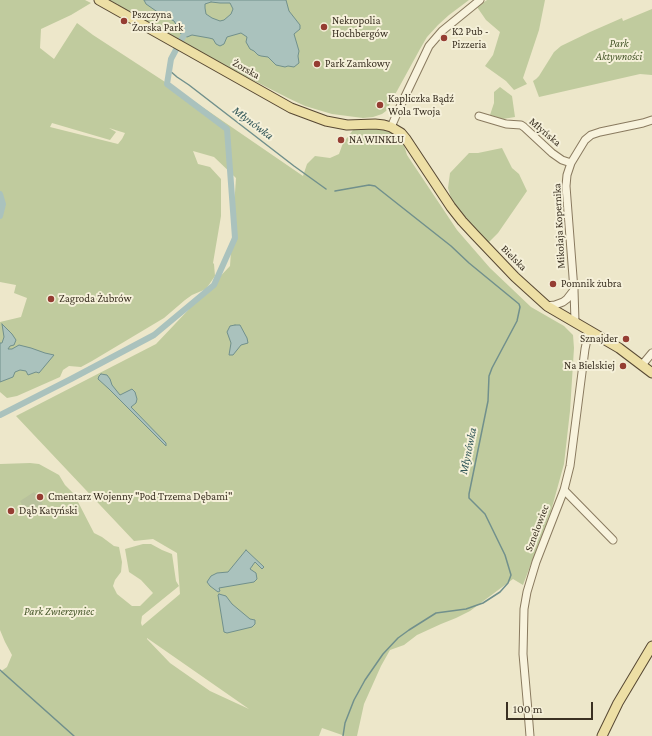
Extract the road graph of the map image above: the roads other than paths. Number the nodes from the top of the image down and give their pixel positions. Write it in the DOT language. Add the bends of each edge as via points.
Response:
graph roads {
  1 [pos="99,0"];
  2 [pos="480,0"];
  3 [pos="479,116"];
  4 [pos="652,120"];
  5 [pos="391,127"];
  6 [pos="571,163"];
  7 [pos="574,290"];
  8 [pos="547,306"];
  9 [pos="575,322"];
  10 [pos="589,330"];
  11 [pos="652,353"];
  12 [pos="642,365"];
  13 [pos="652,373"];
  14 [pos="564,490"];
  15 [pos="613,540"];
  16 [pos="652,646"];
  17 [pos="530,736"];
  18 [pos="602,736"];
  1 -- 5 [label="main road, Żorska" via="291,108 337,124 375,124"];
  2 -- 5 [label="street" via="442,31 429,46"];
  3 -- 6 [label="street, Młyńska" via="506,124 521,125 552,153"];
  4 -- 6 [label="street, Mikołaja Kopernika" via="592,135 585,140"];
  5 -- 8 [label="main road, Bielska" via="406,139 451,207 470,230"];
  6 -- 7 [label="street, Mikołaja Kopernika" via="566,186"];
  7 -- 8 [label="street" via="563,302"];
  7 -- 9 [label="street, Mikołaja Kopernika"];
  8 -- 9 [label="main road, Bielska"];
  9 -- 10 [label="main road, Bielska"];
  10 -- 12 [label="main road, Bielska"];
  10 -- 14 [label="street, Sznelowiec" via="570,466"];
  11 -- 12 [label="street"];
  12 -- 13 [label="main road, Bielska"];
  14 -- 15 [label="street"];
  14 -- 17 [label="street, Sznelowiec" via="536,562 525,604 523,654"];
  16 -- 18 [label="main road" via="615,708"];
}
